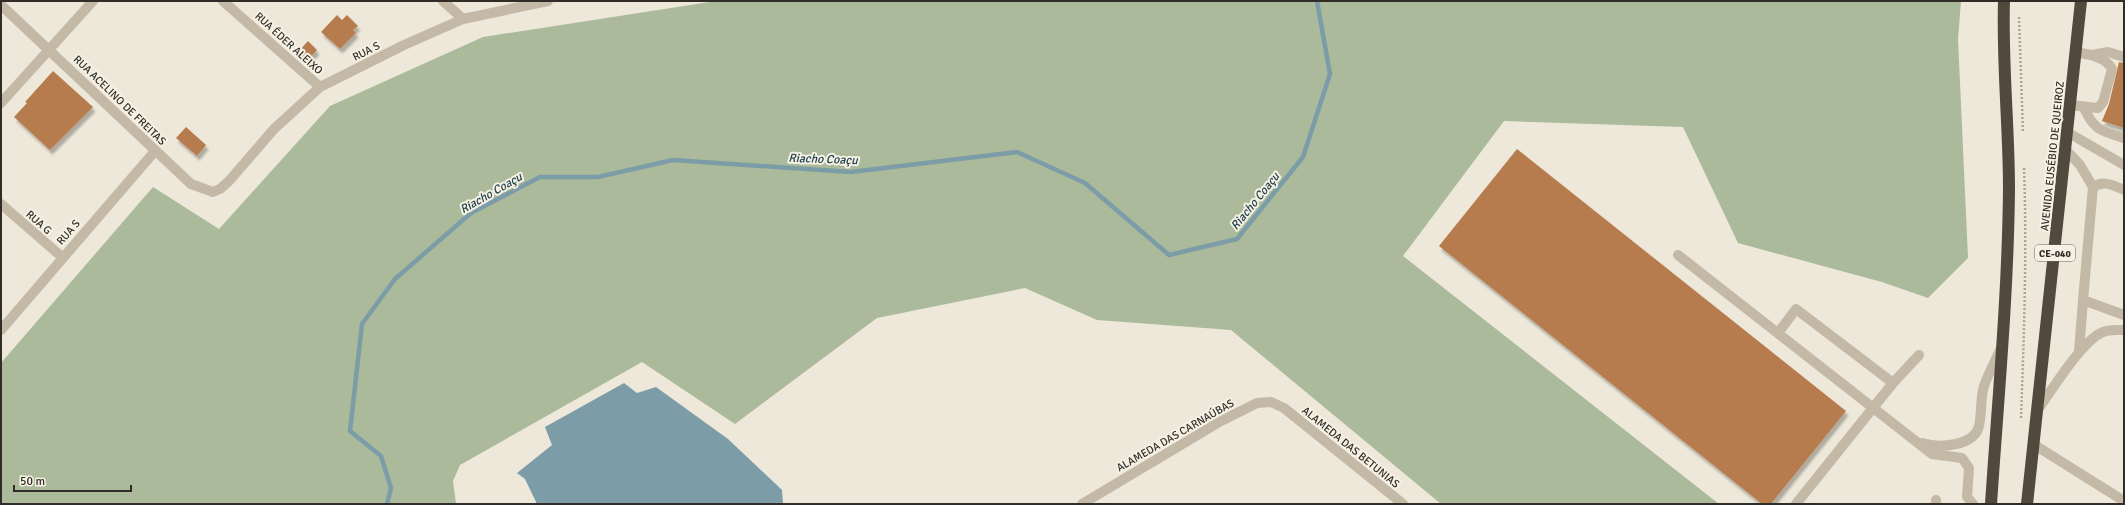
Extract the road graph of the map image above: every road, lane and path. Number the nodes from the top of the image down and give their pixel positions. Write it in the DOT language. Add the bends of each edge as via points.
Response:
graph roads {
  1 [pos="93,1"];
  2 [pos="223,1"];
  3 [pos="443,1"];
  4 [pos="548,1"];
  5 [pos="2004,1"];
  6 [pos="2081,1"];
  7 [pos="1,5"];
  8 [pos="463,19"];
  9 [pos="50,49"];
  10 [pos="2075,52"];
  11 [pos="2092,55"];
  12 [pos="2124,57"];
  13 [pos="320,87"];
  14 [pos="1,103"];
  15 [pos="2070,105"];
  16 [pos="2084,108"];
  17 [pos="2067,132"];
  18 [pos="2124,138"];
  19 [pos="2065,149"];
  20 [pos="155,151"];
  21 [pos="2124,165"];
  22 [pos="229,181"];
  23 [pos="2093,187"];
  24 [pos="2124,190"];
  25 [pos="1,204"];
  26 [pos="1678,255"];
  27 [pos="62,258"];
  28 [pos="2083,300"];
  29 [pos="2124,315"];
  30 [pos="1,330"];
  31 [pos="2124,330"];
  32 [pos="1778,333"];
  33 [pos="2003,343"];
  34 [pos="2079,352"];
  35 [pos="1919,355"];
  36 [pos="1892,383"];
  37 [pos="1284,408"];
  38 [pos="1873,408"];
  39 [pos="2036,412"];
  40 [pos="1914,440"];
  41 [pos="2034,444"];
  42 [pos="2124,501"];
  43 [pos="1396,502"];
  44 [pos="1082,504"];
  45 [pos="1796,504"];
  46 [pos="1972,504"];
  47 [pos="1991,504"];
  48 [pos="2027,504"];
  1 -- 9 [label="street"];
  2 -- 13 [label="street, RUA ÉDER ALEIXO"];
  3 -- 8 [label="street"];
  4 -- 8 [label="street, RUA S"];
  5 -- 33 [label="highway" via="2004,79 2009,188"];
  6 -- 10 [label="highway, AVENIDA EUSÉBIO DE QUEIROZ / CE-040"];
  7 -- 9 [label="street, RUA ACELINO DE FREITAS"];
  8 -- 13 [label="street, RUA S"];
  9 -- 14 [label="street"];
  9 -- 20 [label="street, RUA ACELINO DE FREITAS"];
  10 -- 11 [label="street"];
  10 -- 15 [label="highway, AVENIDA EUSÉBIO DE QUEIROZ / CE-040"];
  11 -- 12 [label="street" via="2108,52"];
  11 -- 16 [label="street" via="2109,64 2112,69 2103,102 2098,108"];
  13 -- 22 [label="street, RUA S" via="274,129"];
  15 -- 16 [label="street"];
  15 -- 17 [label="highway, AVENIDA EUSÉBIO DE QUEIROZ / CE-040"];
  16 -- 18 [label="street" via="2095,127"];
  17 -- 19 [label="highway, AVENIDA EUSÉBIO DE QUEIROZ / CE-040"];
  17 -- 21 [label="street"];
  19 -- 23 [label="street" via="2080,165"];
  19 -- 39 [label="highway, AVENIDA EUSÉBIO DE QUEIROZ / CE-040"];
  20 -- 22 [label="street, RUA ACELINO DE FREITAS" via="200,189 213,192"];
  20 -- 27 [label="street, RUA S"];
  23 -- 24 [label="street" via="2105,183"];
  23 -- 28 [label="street"];
  25 -- 27 [label="street, RUA G"];
  26 -- 32 [label="street"];
  27 -- 30 [label="street, RUA S"];
  28 -- 29 [label="street"];
  28 -- 34 [label="street"];
  31 -- 34 [label="street" via="2103,331"];
  32 -- 36 [label="street" via="1796,309"];
  32 -- 38 [label="street"];
  33 -- 40 [label="street" via="1984,387 1978,428 1972,437 1958,444 1934,446"];
  33 -- 47 [label="highway"];
  34 -- 39 [label="street"];
  35 -- 36 [label="street"];
  36 -- 38 [label="street"];
  37 -- 43 [label="street, ALAMEDA DAS BETUNIAS"];
  37 -- 44 [label="street, ALAMEDA DAS CARNAÚBAS" via="1271,402 1256,403 1221,421"];
  38 -- 40 [label="street"];
  38 -- 45 [label="street"];
  39 -- 41 [label="highway, AVENIDA EUSÉBIO DE QUEIROZ / CE-040"];
  40 -- 46 [label="street" via="1932,454 1962,458 1969,468 1967,496"];
  41 -- 42 [label="street"];
  41 -- 48 [label="highway, AVENIDA EUSÉBIO DE QUEIROZ / CE-040"];
}
